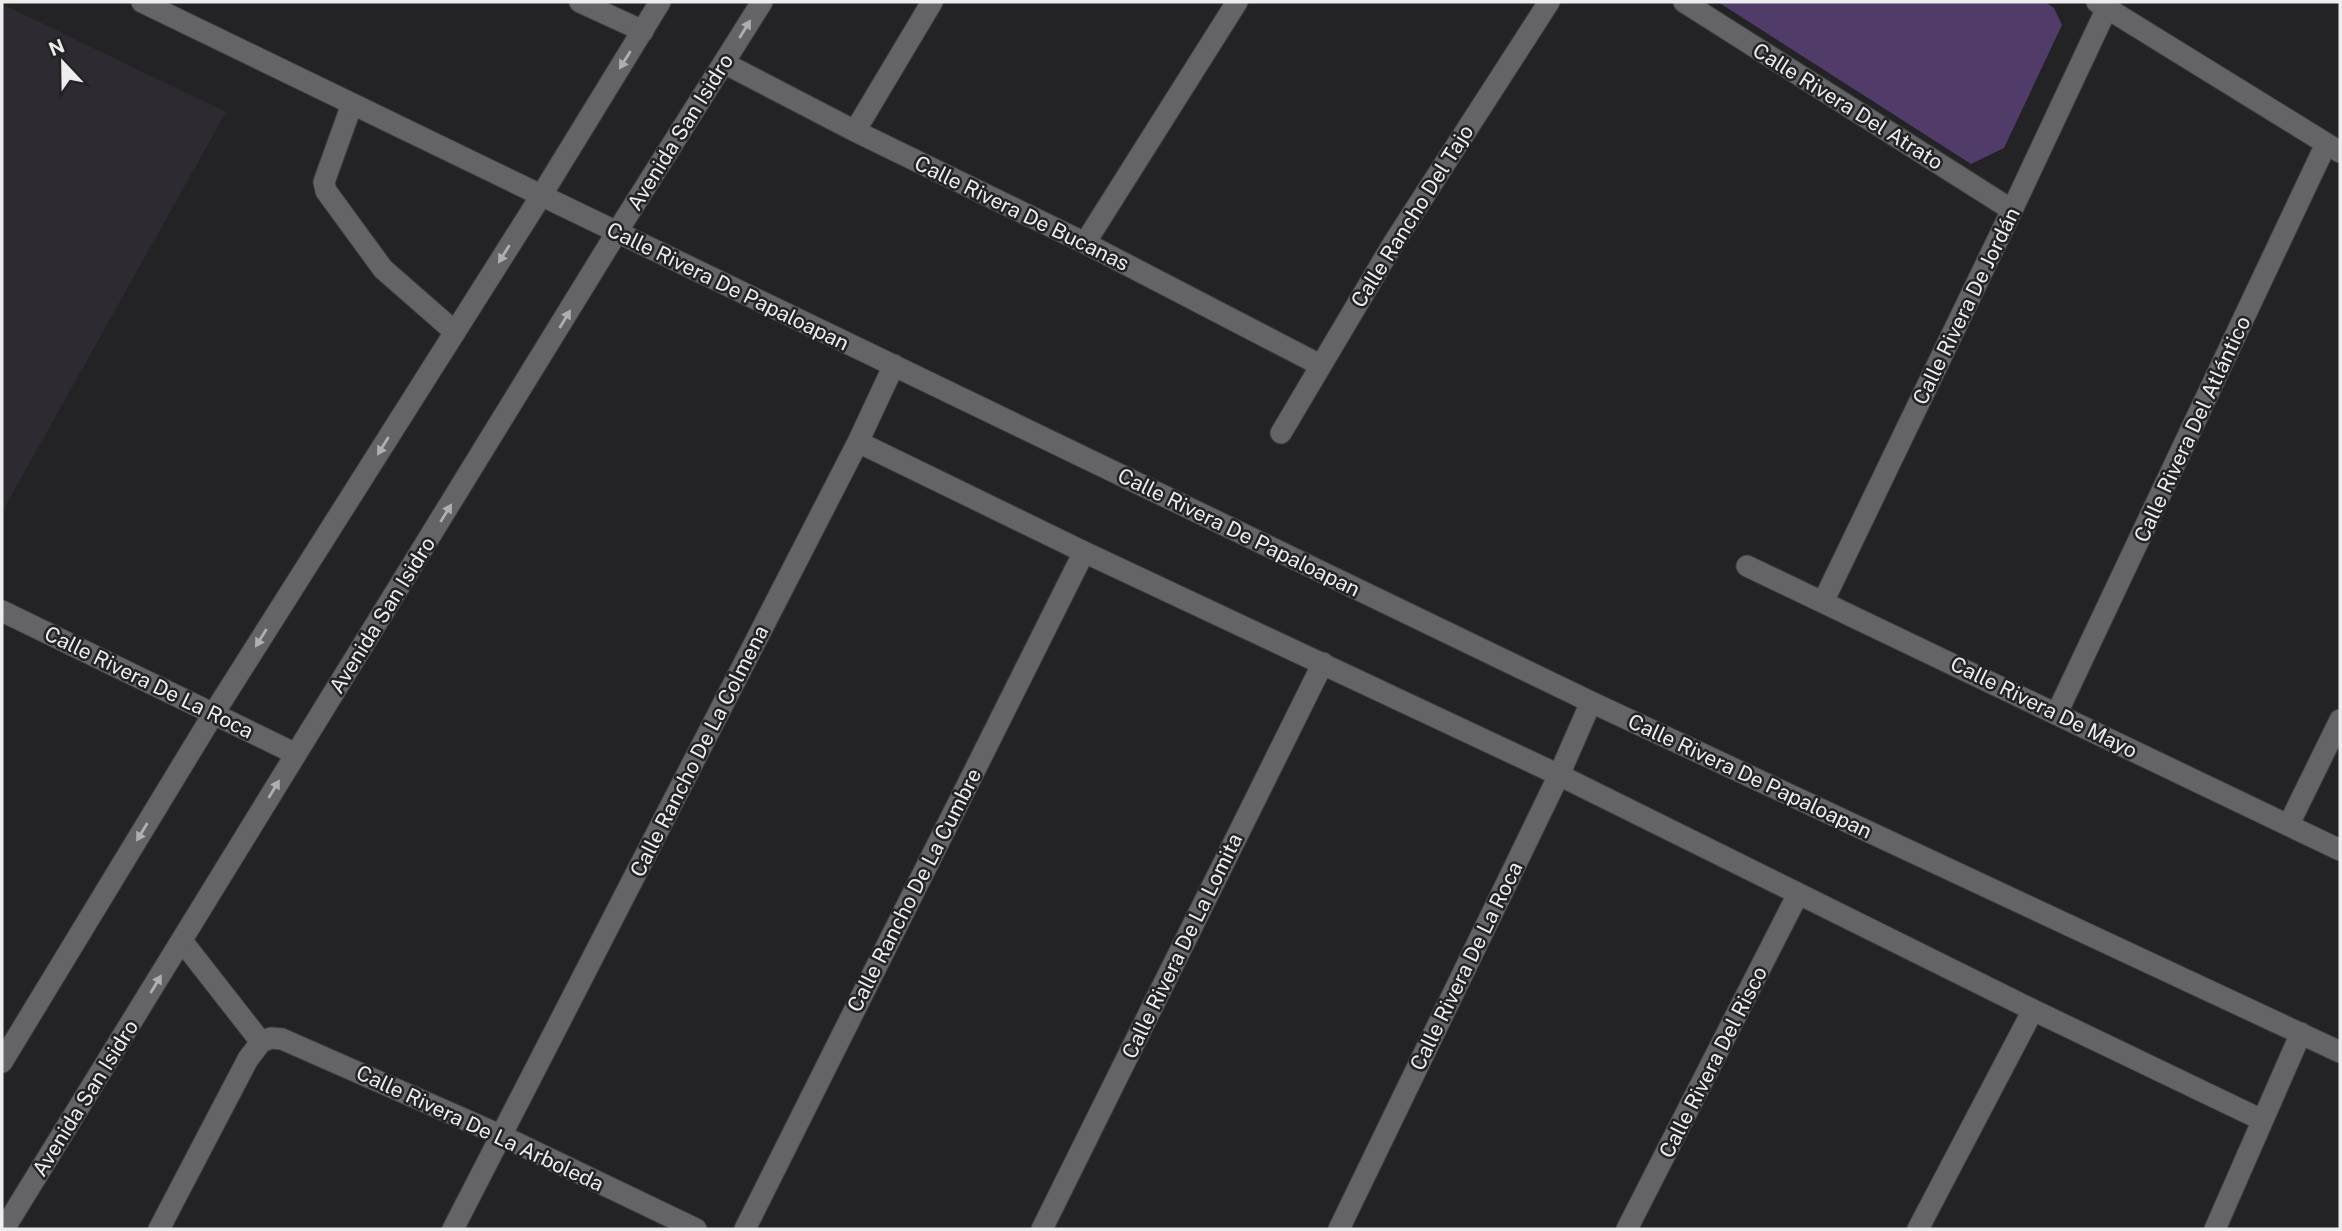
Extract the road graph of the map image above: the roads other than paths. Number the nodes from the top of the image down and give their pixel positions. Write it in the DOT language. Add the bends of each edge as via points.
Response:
graph roads {
  1 [pos="142,2"];
  2 [pos="580,2"];
  3 [pos="660,2"];
  4 [pos="762,2"];
  5 [pos="932,2"];
  6 [pos="1237,2"];
  7 [pos="1549,2"];
  8 [pos="1684,2"];
  9 [pos="2102,5"];
  10 [pos="643,31"];
  11 [pos="724,63"];
  12 [pos="352,104"];
  13 [pos="855,131"];
  14 [pos="2333,148"];
  15 [pos="541,196"];
  16 [pos="2012,210"];
  17 [pos="617,232"];
  18 [pos="1085,243"];
  19 [pos="455,332"];
  20 [pos="894,365"];
  21 [pos="1320,365"];
  22 [pos="1281,433"];
  23 [pos="858,442"];
  24 [pos="1084,552"];
  25 [pos="1747,566"];
  26 [pos="1823,602"];
  27 [pos="2,611"];
  28 [pos="1323,663"];
  29 [pos="1591,702"];
  30 [pos="214,713"];
  31 [pos="2057,713"];
  32 [pos="2340,720"];
  33 [pos="296,754"];
  34 [pos="1559,775"];
  35 [pos="2289,824"];
  36 [pos="2340,850"];
  37 [pos="1798,894"];
  38 [pos="182,941"];
  39 [pos="2033,1010"];
  40 [pos="2301,1033"];
  41 [pos="261,1042"];
  42 [pos="2340,1052"];
  43 [pos="2,1062"];
  44 [pos="2262,1120"];
  45 [pos="500,1135"];
  46 [pos="4,1229"];
  47 [pos="159,1229"];
  48 [pos="453,1229"];
  49 [pos="696,1229"];
  50 [pos="745,1229"];
  51 [pos="1042,1229"];
  52 [pos="1339,1229"];
  53 [pos="1627,1229"];
  54 [pos="1918,1229"];
  55 [pos="2215,1229"];
  1 -- 12 [label="street, Calle Rivera De Papaloapan"];
  2 -- 10 [label="street"];
  3 -- 10 [label="street"];
  11 -- 4 [label="street, Avenida San Isidro, one-way"];
  5 -- 13 [label="street"];
  6 -- 18 [label="street"];
  7 -- 21 [label="street, Calle Rancho Del Tajo"];
  8 -- 16 [label="street, Calle Rivera Del Atrato"];
  9 -- 14 [label="street"];
  9 -- 16 [label="street, Calle Rivera De Jordán"];
  10 -- 15 [label="street, one-way"];
  11 -- 13 [label="street, Calle Rivera De Bucanas"];
  11 -- 17 [label="street, Avenida San Isidro"];
  12 -- 15 [label="street, Calle Rivera De Papaloapan"];
  12 -- 19 [label="street" via="324,182 326,191 383,269"];
  13 -- 18 [label="street, Calle Rivera De Bucanas"];
  14 -- 31 [label="street, Calle Rivera Del Atlántico"];
  15 -- 17 [label="street, Calle Rivera De Papaloapan"];
  15 -- 19 [label="street, one-way"];
  16 -- 26 [label="street, Calle Rivera De Jordán"];
  17 -- 20 [label="street, Calle Rivera De Papaloapan"];
  33 -- 17 [label="street, Avenida San Isidro, one-way"];
  18 -- 21 [label="street, Calle Rivera De Bucanas"];
  19 -- 30 [label="street, one-way"];
  20 -- 23 [label="street, Calle Rancho De La Colmena"];
  20 -- 29 [label="street, Calle Rivera De Papaloapan"];
  21 -- 22 [label="street, Calle Rancho Del Tajo"];
  23 -- 24 [label="street"];
  23 -- 45 [label="street, Calle Rancho De La Colmena"];
  24 -- 28 [label="street"];
  24 -- 50 [label="street, Calle Rancho De La Cumbre"];
  25 -- 26 [label="street, Calle Rivera De Mayo"];
  26 -- 31 [label="street, Calle Rivera De Mayo"];
  27 -- 30 [label="street, Calle Rivera De La Roca"];
  28 -- 34 [label="street"];
  28 -- 51 [label="street, Calle Rivera De La Lomita"];
  29 -- 34 [label="street, Calle Rivera De La Roca"];
  29 -- 40 [label="street, Calle Rivera De Papaloapan"];
  30 -- 33 [label="street, Calle Rivera De La Roca"];
  30 -- 43 [label="street, one-way"];
  31 -- 35 [label="street, Calle Rivera De Mayo"];
  32 -- 35 [label="street"];
  38 -- 33 [label="street, Avenida San Isidro, one-way"];
  34 -- 37 [label="street"];
  34 -- 52 [label="street, Calle Rivera De La Roca"];
  35 -- 36 [label="street, Calle Rivera De Mayo"];
  37 -- 39 [label="street"];
  37 -- 53 [label="street, Calle Rivera Del Risco"];
  38 -- 41 [label="street"];
  46 -- 38 [label="street, Avenida San Isidro, one-way"];
  39 -- 44 [label="street"];
  39 -- 54 [label="street"];
  40 -- 42 [label="street, Calle Rivera De Papaloapan"];
  40 -- 44 [label="street"];
  41 -- 45 [label="street, Calle Rivera De La Arboleda" via="282,1039"];
  41 -- 47 [label="street"];
  44 -- 55 [label="street"];
  45 -- 48 [label="street, Calle Rancho De La Colmena"];
  45 -- 49 [label="street, Calle Rivera De La Arboleda"];
}
